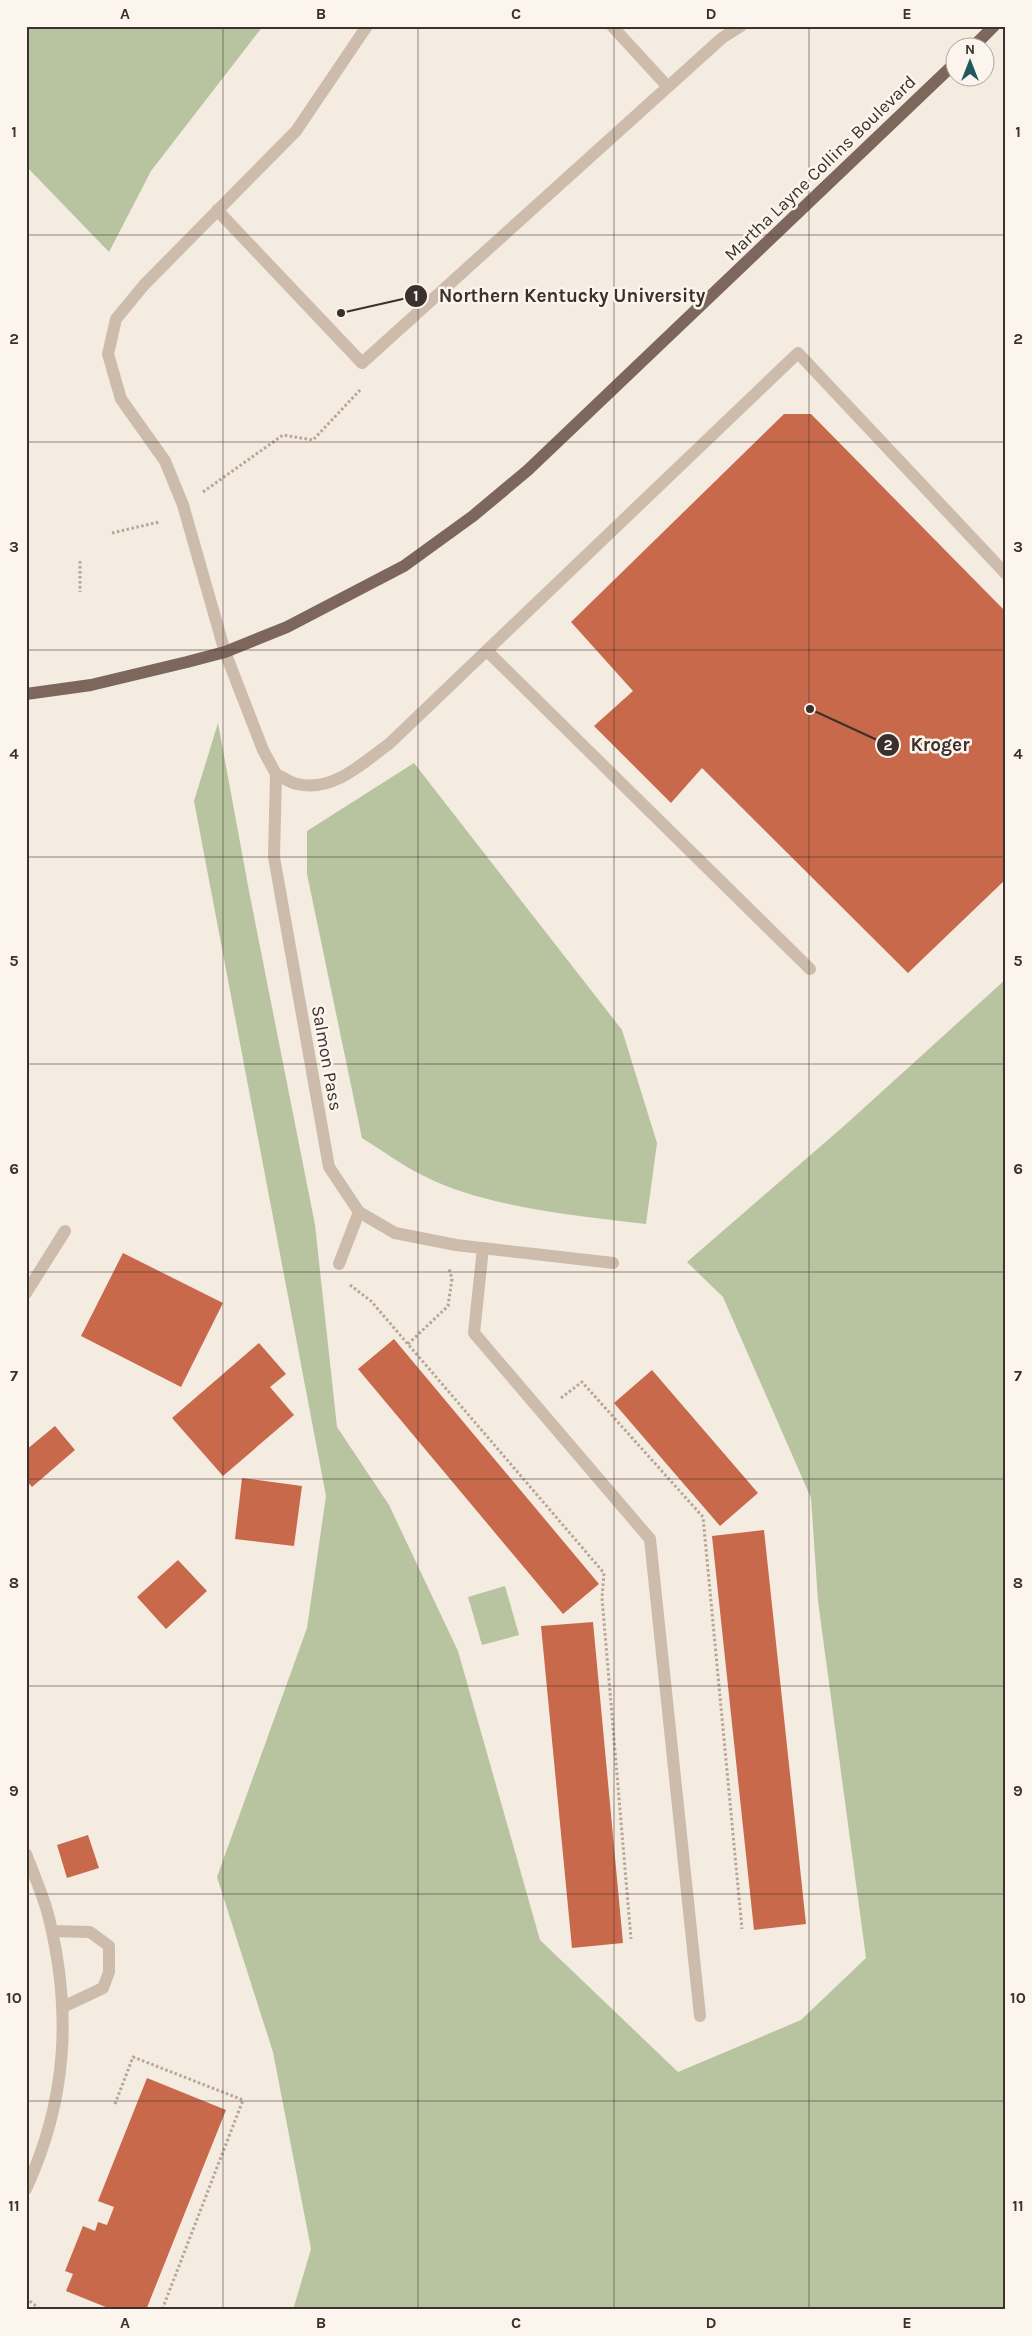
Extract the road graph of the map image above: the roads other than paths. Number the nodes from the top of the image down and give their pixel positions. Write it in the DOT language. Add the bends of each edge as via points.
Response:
graph roads {
  1 [pos="367,26"];
  2 [pos="612,26"];
  3 [pos="741,26"];
  4 [pos="994,26"];
  5 [pos="982,38"];
  6 [pos="944,74"];
  7 [pos="668,87"];
  8 [pos="217,210"];
  9 [pos="1006,574"];
  10 [pos="486,651"];
  11 [pos="225,652"];
  12 [pos="26,694"];
  13 [pos="276,774"];
  14 [pos="810,969"];
  15 [pos="359,1212"];
  16 [pos="66,1231"];
  17 [pos="482,1248"];
  18 [pos="613,1263"];
  19 [pos="338,1264"];
  20 [pos="26,1293"];
  21 [pos="26,1854"];
  22 [pos="52,1931"];
  23 [pos="63,2006"];
  24 [pos="700,2016"];
  25 [pos="26,2189"];
  1 -- 8 [label="street, Salmon Pass" via="296,131"];
  2 -- 7 [label="street"];
  3 -- 7 [label="street" via="722,38"];
  4 -- 5 [label="main road"];
  6 -- 11 [label="main road, Martha Layne Collins Boulevard" via="528,470 473,516 396,570 287,626"];
  7 -- 8 [label="street" via="362,363"];
  8 -- 11 [label="street, Salmon Pass" via="151,276 116,319 108,354 120,399 165,460 183,505"];
  9 -- 10 [label="street" via="798,353"];
  10 -- 13 [label="street" via="390,743 342,778 318,785 297,784"];
  10 -- 14 [label="street"];
  11 -- 12 [label="main road, Martha Layne Collins Boulevard" via="91,685"];
  11 -- 13 [label="street, Salmon Pass" via="263,750"];
  13 -- 15 [label="street, Salmon Pass" via="274,857 329,1167"];
  15 -- 17 [label="street, Salmon Pass" via="395,1233"];
  15 -- 19 [label="street"];
  16 -- 20 [label="street"];
  17 -- 18 [label="street, Salmon Pass"];
  17 -- 24 [label="street" via="474,1333 650,1539"];
  21 -- 22 [label="street"];
  22 -- 23 [label="street" via="63,1987"];
  22 -- 23 [label="street" via="90,1932 109,1946 109,1972 103,1988"];
  23 -- 25 [label="street" via="63,2053 56,2099 42,2154"];
}
